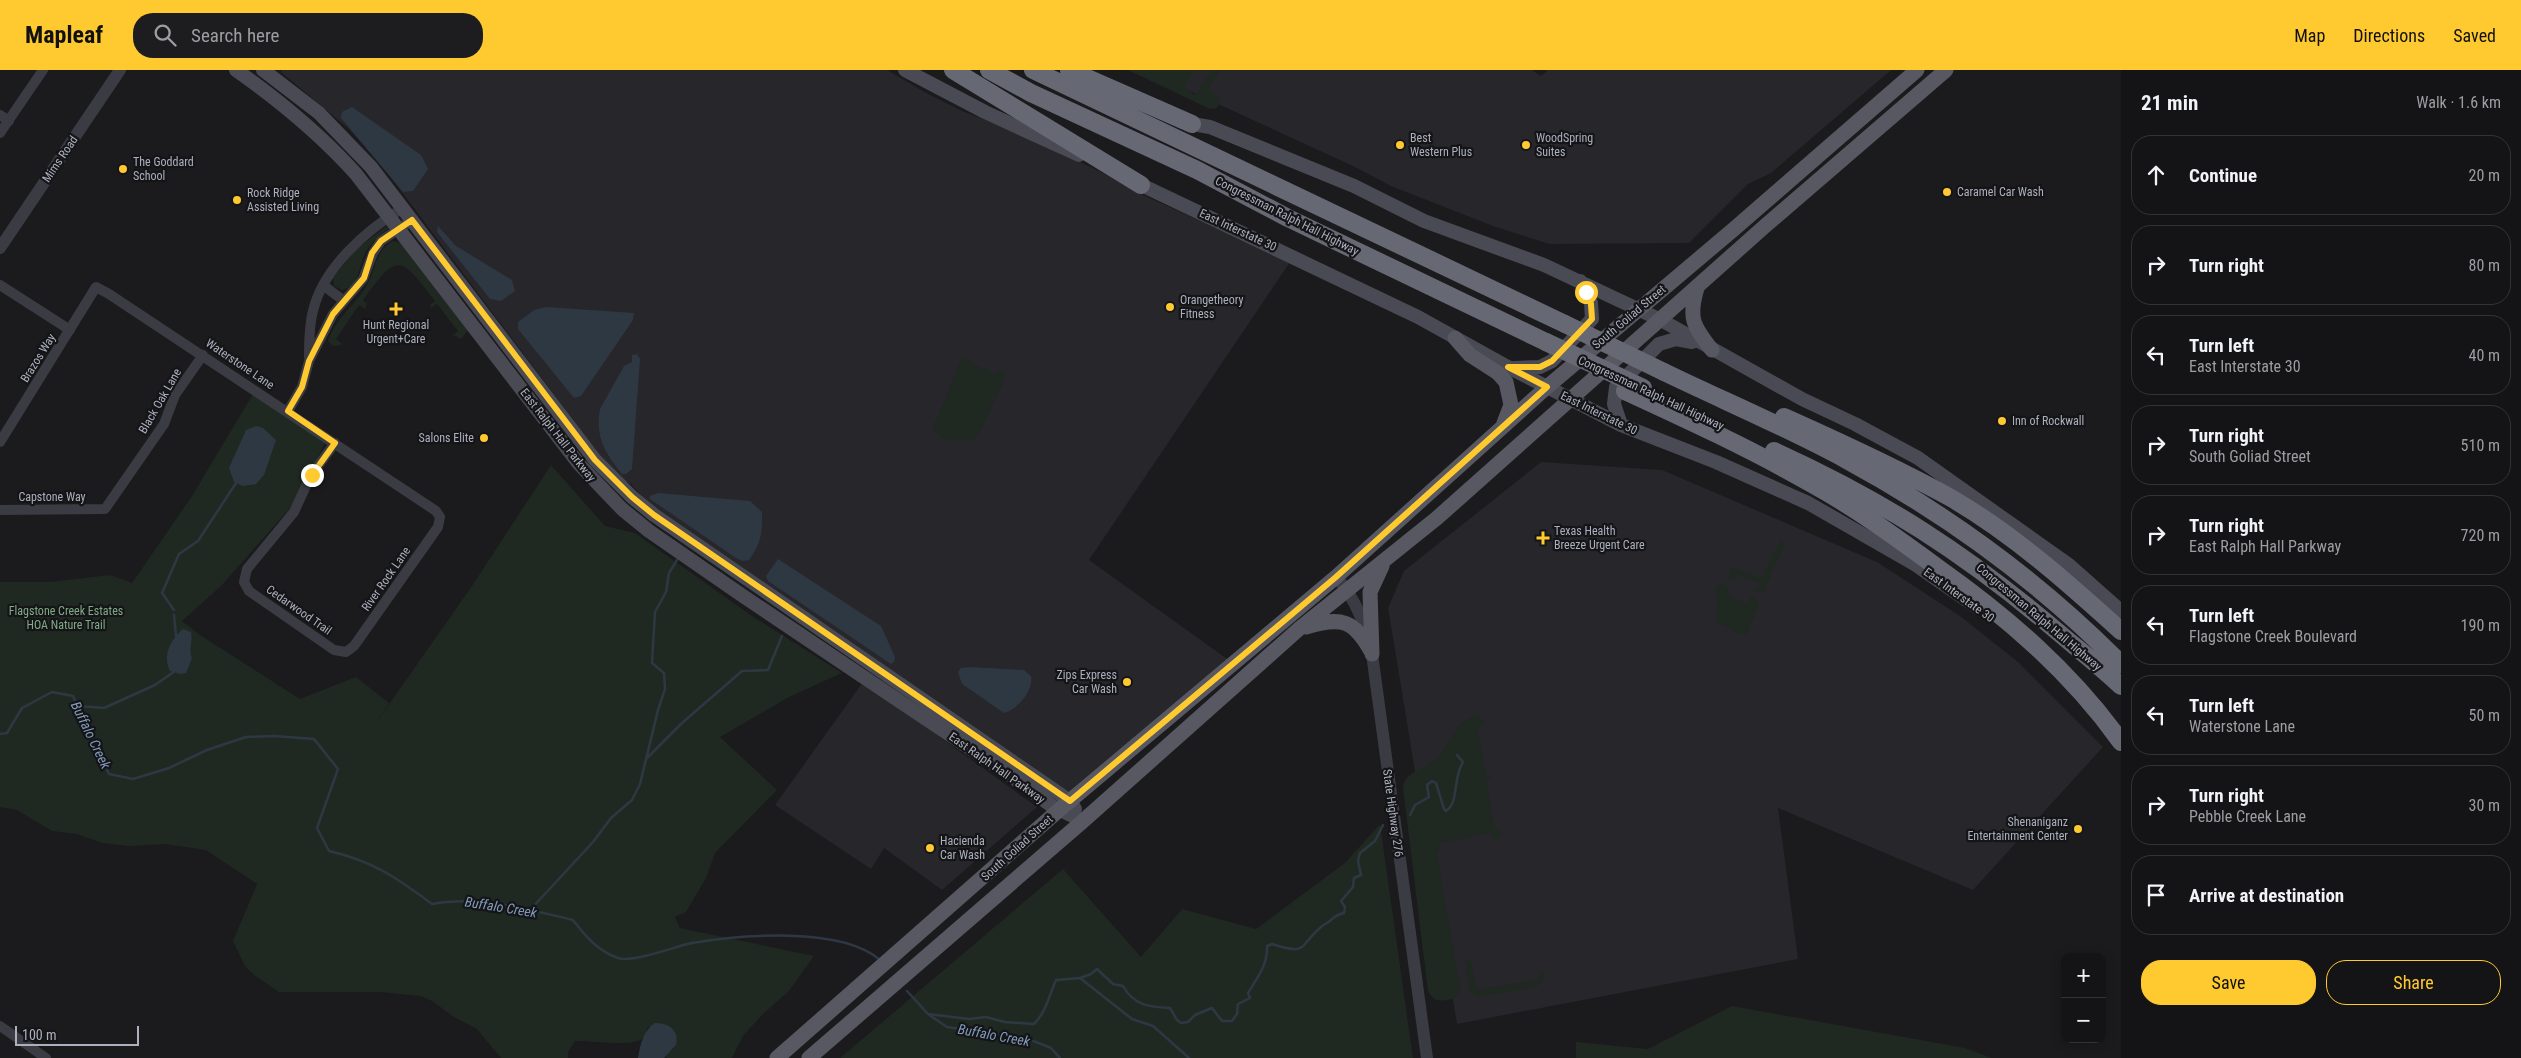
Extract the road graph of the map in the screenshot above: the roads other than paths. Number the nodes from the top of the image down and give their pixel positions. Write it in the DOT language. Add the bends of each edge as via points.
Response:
graph roads {
  1 [pos="43,70"];
  2 [pos="120,70"];
  3 [pos="236,70"];
  4 [pos="263,70"];
  5 [pos="905,70"];
  6 [pos="953,70"];
  7 [pos="989,70"];
  8 [pos="1033,70"];
  9 [pos="1069,70"];
  10 [pos="1084,70"];
  11 [pos="1917,70"];
  12 [pos="1924,70"];
  13 [pos="1946,70"];
  14 [pos="1908,103"];
  15 [pos="4,118"];
  16 [pos="1192,124"];
  17 [pos="0,133"];
  18 [pos="1831,144"];
  19 [pos="1844,159"];
  20 [pos="1141,185"];
  21 [pos="403,208"];
  22 [pos="389,216"];
  23 [pos="412,220"];
  24 [pos="398,228"];
  25 [pos="0,246"];
  26 [pos="1580,281"];
  27 [pos="0,285"];
  28 [pos="322,285"];
  29 [pos="96,287"];
  30 [pos="1698,287"];
  31 [pos="344,301"];
  32 [pos="1638,309"];
  33 [pos="1661,320"];
  34 [pos="70,330"];
  35 [pos="1455,338"];
  36 [pos="1706,346"];
  37 [pos="203,355"];
  38 [pos="309,361"];
  39 [pos="1508,367"];
  40 [pos="1667,368"];
  41 [pos="1622,384"];
  42 [pos="1547,387"];
  43 [pos="1570,399"];
  44 [pos="288,411"];
  45 [pos="1621,425"];
  46 [pos="4,427"];
  47 [pos="1501,429"];
  48 [pos="0,442"];
  49 [pos="335,443"];
  50 [pos="632,497"];
  51 [pos="105,509"];
  52 [pos="622,509"];
  53 [pos="0,510"];
  54 [pos="440,517"];
  55 [pos="1386,559"];
  56 [pos="1336,577"];
  57 [pos="752,582"];
  58 [pos="1348,590"];
  59 [pos="743,596"];
  60 [pos="2121,612"];
  61 [pos="1300,628"];
  62 [pos="2121,631"];
  63 [pos="346,652"];
  64 [pos="1372,654"];
  65 [pos="2121,664"];
  66 [pos="2121,686"];
  67 [pos="1205,687"];
  68 [pos="894,689"];
  69 [pos="2121,742"];
  70 [pos="1151,760"];
  71 [pos="1064,806"];
  72 [pos="1083,821"];
  73 [pos="0,1026"];
  74 [pos="46,1058"];
  75 [pos="777,1058"];
  76 [pos="810,1058"];
  77 [pos="1427,1058"];
  1 -- 15 [label="street"];
  2 -- 25 [label="street, Mims Road"];
  3 -- 22 [label="main road, East Ralph Hall Parkway" via="326,141"];
  4 -- 21 [label="main road, East Ralph Hall Parkway" via="320,113 371,167"];
  5 -- 20 [label="main road, East Interstate 30" via="984,112"];
  6 -- 20 [label="highway"];
  7 -- 41 [label="highway, Congressman Ralph Hall Highway, bridge" via="1546,342"];
  8 -- 40 [label="highway, Congressman Ralph Hall Highway, bridge"];
  9 -- 16 [label="highway"];
  10 -- 16 [label="main road"];
  11 -- 18 [label="main road, South Goliad Street"];
  12 -- 14 [label="main road" via="1903,96"];
  13 -- 14 [label="main road, South Goliad Street"];
  14 -- 19 [label="main road, South Goliad Street"];
  15 -- 17 [label="street"];
  16 -- 26 [label="main road" via="1210,127 1354,186 1424,221"];
  18 -- 19 [label="main road"];
  18 -- 32 [label="main road, South Goliad Street"];
  19 -- 30 [label="main road, South Goliad Street"];
  20 -- 35 [label="main road, East Interstate 30" via="1418,317"];
  21 -- 22 [label="street"];
  21 -- 23 [label="main road, East Ralph Hall Parkway"];
  22 -- 24 [label="main road, East Ralph Hall Parkway"];
  22 -- 28 [label="street" via="353,248"];
  23 -- 24 [label="street"];
  23 -- 50 [label="main road, East Ralph Hall Parkway" via="595,460"];
  24 -- 31 [label="street" via="372,253 364,278"];
  24 -- 52 [label="main road, East Ralph Hall Parkway" via="578,464"];
  26 -- 32 [label="main road"];
  26 -- 39 [label="main road" via="1591,304 1592,319 1552,361 1540,367"];
  27 -- 34 [label="street"];
  28 -- 31 [label="street"];
  28 -- 38 [label="street" via="313,310"];
  29 -- 34 [label="street, Brazos Way"];
  29 -- 37 [label="street, Waterstone Lane"];
  30 -- 33 [label="main road, South Goliad Street"];
  30 -- 36 [label="main road" via="1692,315"];
  31 -- 38 [label="street" via="333,314"];
  32 -- 33 [label="main road"];
  32 -- 42 [label="main road, South Goliad Street"];
  33 -- 36 [label="main road"];
  33 -- 43 [label="main road, South Goliad Street"];
  34 -- 46 [label="street, Brazos Way"];
  35 -- 39 [label="main road, East Interstate 30"];
  35 -- 47 [label="main road" via="1470,355 1506,382 1511,405"];
  36 -- 45 [label="main road" via="1676,339 1659,344 1616,387 1614,404"];
  36 -- 60 [label="main road" via="1918,458 2047,549"];
  37 -- 44 [label="street, Waterstone Lane"];
  37 -- 51 [label="street, Black Oak Lane" via="175,395 164,424"];
  38 -- 44 [label="street" via="302,387"];
  39 -- 42 [label="main road, East Interstate 30"];
  40 -- 62 [label="highway" via="1857,450 1952,499 2034,556"];
  40 -- 65 [label="highway, Congressman Ralph Hall Highway" via="1845,459 1902,493 1986,548 2068,614"];
  41 -- 66 [label="highway, Congressman Ralph Hall Highway, bridge" via="1643,388 1836,479 1913,523 2015,595"];
  41 -- 69 [label="highway" via="1812,484 1982,599 2023,633 2102,715"];
  42 -- 43 [label="main road, East Interstate 30"];
  42 -- 47 [label="main road, South Goliad Street"];
  43 -- 45 [label="main road, East Interstate 30"];
  43 -- 55 [label="main road, South Goliad Street"];
  44 -- 49 [label="street, Waterstone Lane"];
  45 -- 69 [label="main road, East Interstate 30" via="1808,503 1929,573 1991,617"];
  46 -- 48 [label="street, Brazos Way"];
  47 -- 56 [label="main road, South Goliad Street"];
  49 -- 54 [label="street, Waterstone Lane" via="436,511"];
  49 -- 63 [label="street, Cedarwood Trail" via="312,475 294,512 247,569 244,582 249,591 334,650"];
  50 -- 52 [label="main road"];
  50 -- 57 [label="main road, East Ralph Hall Parkway"];
  51 -- 53 [label="street, Capstone Way"];
  52 -- 59 [label="main road, East Ralph Hall Parkway"];
  54 -- 63 [label="street, River Rock Lane" via="438,527 354,646"];
  55 -- 58 [label="main road, South Goliad Street"];
  55 -- 64 [label="main road" via="1370,592"];
  56 -- 58 [label="street, State Highway 276"];
  56 -- 67 [label="main road, South Goliad Street"];
  57 -- 59 [label="main road"];
  57 -- 68 [label="main road, East Ralph Hall Parkway"];
  58 -- 61 [label="main road, South Goliad Street"];
  58 -- 64 [label="street, State Highway 276" via="1362,618"];
  59 -- 68 [label="main road, East Ralph Hall Parkway"];
  61 -- 64 [label="main road" via="1326,622 1349,624 1359,631"];
  61 -- 70 [label="main road, South Goliad Street"];
  64 -- 77 [label="street, State Highway 276"];
  67 -- 70 [label="main road" via="1208,698 1150,749"];
  67 -- 71 [label="main road, South Goliad Street"];
  68 -- 71 [label="main road, East Ralph Hall Parkway"];
  70 -- 72 [label="main road, South Goliad Street"];
  71 -- 72 [label="main road, East Ralph Hall Parkway"];
  71 -- 75 [label="main road, South Goliad Street"];
  72 -- 76 [label="main road, South Goliad Street"];
  73 -- 74 [label="street"];
}
